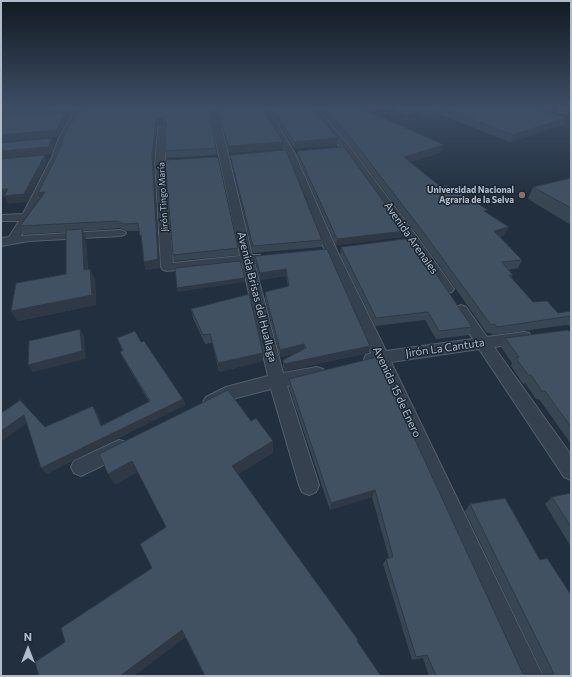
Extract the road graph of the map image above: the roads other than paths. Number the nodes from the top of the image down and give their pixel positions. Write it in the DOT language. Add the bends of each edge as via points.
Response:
graph roads {
  1 [pos="59,140"];
  2 [pos="163,140"];
  3 [pos="220,140"];
  4 [pos="283,140"];
  5 [pos="339,140"];
  6 [pos="346,148"];
  7 [pos="332,149"];
  8 [pos="27,217"];
  9 [pos="1,218"];
  10 [pos="120,233"];
  11 [pos="13,240"];
  12 [pos="414,240"];
  13 [pos="1,242"];
  14 [pos="399,242"];
  15 [pos="270,256"];
  16 [pos="247,258"];
  17 [pos="536,335"];
  18 [pos="483,343"];
  19 [pos="381,357"];
  20 [pos="359,363"];
  21 [pos="330,370"];
  22 [pos="278,380"];
  23 [pos="201,407"];
  24 [pos="137,439"];
  25 [pos="81,467"];
  26 [pos="571,471"];
  27 [pos="309,485"];
  28 [pos="530,676"];
  1 -- 8 [label="street"];
  2 -- 16 [label="street, Jirón Tingo María" via="167,267"];
  3 -- 16 [label="street, Avenida Brisas del Huallaga"];
  4 -- 19 [label="street, Avenida 15 de Enero"];
  5 -- 6 [label="street, Avenida Arenales"];
  6 -- 7 [label="street"];
  6 -- 12 [label="street, Avenida Arenales"];
  8 -- 9 [label="street"];
  8 -- 11 [label="street"];
  10 -- 11 [label="street"];
  11 -- 13 [label="street"];
  12 -- 14 [label="street"];
  12 -- 18 [label="street, Avenida Arenales"];
  15 -- 16 [label="street"];
  16 -- 22 [label="street, Avenida Brisas del Huallaga"];
  17 -- 18 [label="street, Jirón La Cantuta"];
  18 -- 19 [label="street, Jirón La Cantuta"];
  18 -- 26 [label="street, Avenida Arenales"];
  19 -- 20 [label="street, Jirón La Cantuta"];
  19 -- 28 [label="street, Avenida 15 de Enero"];
  21 -- 22 [label="street"];
  22 -- 23 [label="street" via="232,392"];
  22 -- 27 [label="street, Avenida Brisas del Huallaga"];
  24 -- 25 [label="street"];
}
